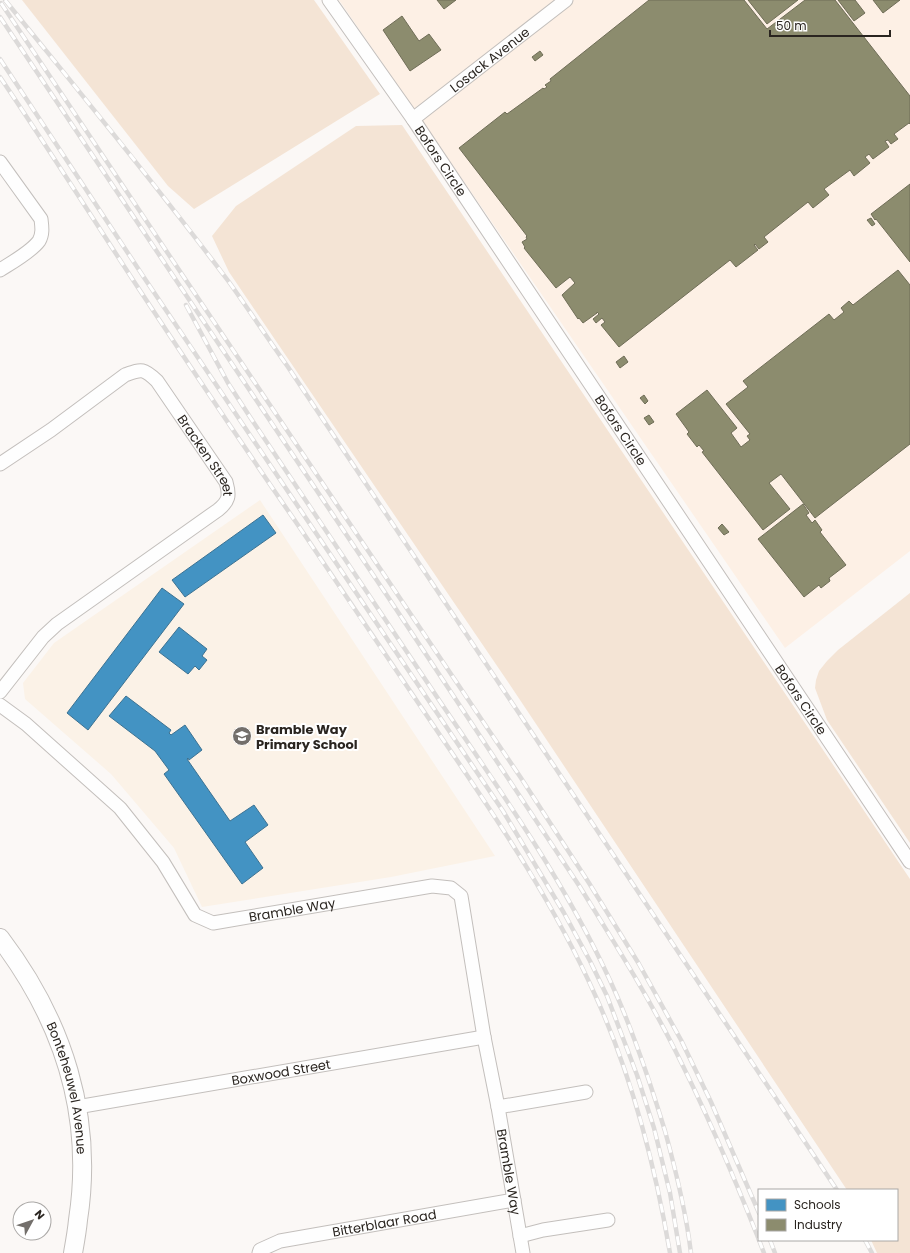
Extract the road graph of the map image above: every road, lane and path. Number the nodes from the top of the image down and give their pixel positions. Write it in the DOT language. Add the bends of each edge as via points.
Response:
graph roads {
  1 [pos="329,0"];
  2 [pos="566,0"];
  3 [pos="414,119"];
  4 [pos="0,162"];
  5 [pos="0,270"];
  6 [pos="0,464"];
  7 [pos="0,692"];
  8 [pos="0,705"];
  9 [pos="910,862"];
  10 [pos="0,938"];
  11 [pos="484,1038"];
  12 [pos="586,1092"];
  13 [pos="77,1106"];
  14 [pos="498,1107"];
  15 [pos="514,1200"];
  16 [pos="608,1220"];
  17 [pos="520,1236"];
  18 [pos="73,1253"];
  19 [pos="259,1253"];
  20 [pos="523,1253"];
  1 -- 3 [label="street, Bofors Circle"];
  2 -- 3 [label="street, Losack Avenue"];
  3 -- 9 [label="street, Bofors Circle"];
  4 -- 5 [label="street" via="41,219 42,228 38,242"];
  6 -- 7 [label="street, Bracken Street" via="51,430 124,375 146,371 157,381 226,482 229,492 225,504 218,510 56,624"];
  8 -- 11 [label="street, Bramble Way" via="26,724 120,808 162,862 195,915 213,923 432,886 452,888 461,896"];
  10 -- 13 [label="street, Bonteheuwel Avenue" via="34,987 53,1026 66,1060"];
  11 -- 13 [label="street, Boxwood Street"];
  11 -- 14 [label="street, Bramble Way"];
  12 -- 14 [label="street"];
  13 -- 18 [label="street, Bonteheuwel Avenue" via="83,1179"];
  14 -- 15 [label="street, Bramble Way"];
  15 -- 17 [label="street, Bramble Way"];
  15 -- 19 [label="street, Bitterblaar Road" via="280,1241 260,1250"];
  16 -- 17 [label="street"];
  17 -- 20 [label="street, Bramble Way"];
}
